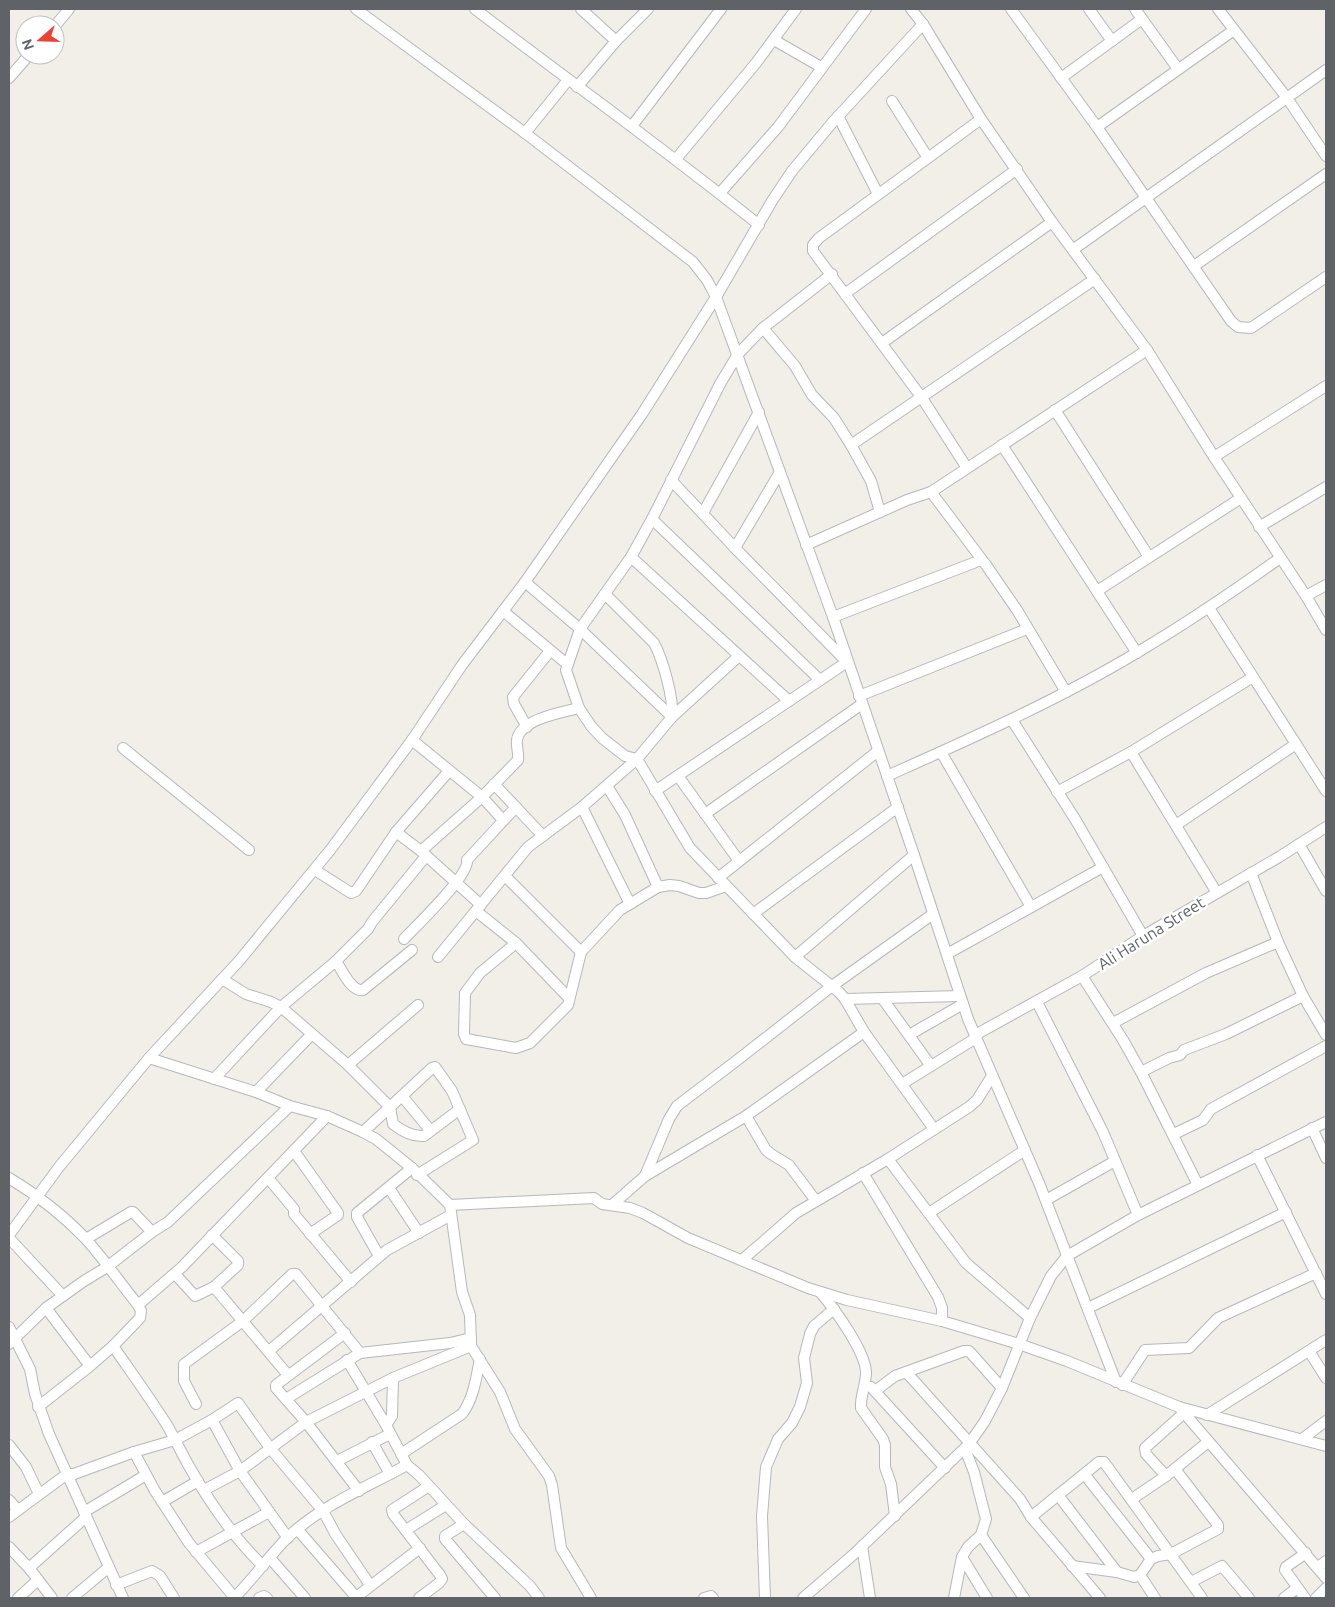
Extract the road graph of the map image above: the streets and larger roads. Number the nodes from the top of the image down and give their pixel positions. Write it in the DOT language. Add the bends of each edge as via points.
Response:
graph roads {
  1 [pos="356,9"];
  2 [pos="474,9"];
  3 [pos="581,9"];
  4 [pos="648,9"];
  5 [pos="721,9"];
  6 [pos="796,9"];
  7 [pos="866,9"];
  8 [pos="911,9"];
  9 [pos="1011,9"];
  10 [pos="1089,9"];
  11 [pos="1135,9"];
  12 [pos="1218,9"];
  13 [pos="1142,19"];
  14 [pos="923,24"];
  15 [pos="1234,30"];
  16 [pos="774,40"];
  17 [pos="616,41"];
  18 [pos="1112,41"];
  19 [pos="21,65"];
  20 [pos="821,68"];
  21 [pos="1178,69"];
  22 [pos="1326,70"];
  23 [pos="9,78"];
  24 [pos="1062,78"];
  25 [pos="568,80"];
  26 [pos="577,87"];
  27 [pos="1287,98"];
  28 [pos="892,101"];
  29 [pos="838,116"];
  30 [pos="981,119"];
  31 [pos="632,126"];
  32 [pos="1097,127"];
  33 [pos="525,133"];
  34 [pos="1326,156"];
  35 [pos="928,158"];
  36 [pos="676,160"];
  37 [pos="1017,169"];
  38 [pos="1326,174"];
  39 [pos="720,193"];
  40 [pos="878,194"];
  41 [pos="1147,197"];
  42 [pos="1052,222"];
  43 [pos="759,225"];
  44 [pos="1074,250"];
  45 [pos="1194,266"];
  46 [pos="832,274"];
  47 [pos="1326,277"];
  48 [pos="1095,279"];
  49 [pos="846,293"];
  50 [pos="716,297"];
  51 [pos="763,328"];
  52 [pos="882,343"];
  53 [pos="1147,350"];
  54 [pos="738,354"];
  55 [pos="1326,386"];
  56 [pos="922,398"];
  57 [pos="1055,410"];
  58 [pos="758,412"];
  59 [pos="852,445"];
  60 [pos="1002,445"];
  61 [pos="1214,457"];
  62 [pos="967,468"];
  63 [pos="780,472"];
  64 [pos="671,480"];
  65 [pos="1326,487"];
  66 [pos="931,492"];
  67 [pos="1241,498"];
  68 [pos="880,512"];
  69 [pos="703,513"];
  70 [pos="652,519"];
  71 [pos="1259,527"];
  72 [pos="806,545"];
  73 [pos="735,548"];
  74 [pos="631,557"];
  75 [pos="1149,557"];
  76 [pos="1280,558"];
  77 [pos="981,560"];
  78 [pos="525,582"];
  79 [pos="1326,585"];
  80 [pos="1097,591"];
  81 [pos="605,594"];
  82 [pos="1306,596"];
  83 [pos="1209,608"];
  84 [pos="502,611"];
  85 [pos="833,617"];
  86 [pos="580,629"];
  87 [pos="1027,629"];
  88 [pos="1326,630"];
  89 [pos="550,651"];
  90 [pos="1137,653"];
  91 [pos="739,656"];
  92 [pos="847,662"];
  93 [pos="567,664"];
  94 [pos="1253,677"];
  95 [pos="820,680"];
  96 [pos="1066,692"];
  97 [pos="860,700"];
  98 [pos="788,701"];
  99 [pos="579,708"];
  100 [pos="672,718"];
  101 [pos="1012,720"];
  102 [pos="527,727"];
  103 [pos="412,740"];
  104 [pos="1296,744"];
  105 [pos="123,748"];
  106 [pos="878,751"];
  107 [pos="941,752"];
  108 [pos="1131,752"];
  109 [pos="637,759"];
  110 [pos="449,771"];
  111 [pos="678,776"];
  112 [pos="887,776"];
  113 [pos="494,784"];
  114 [pos="607,786"];
  115 [pos="655,791"];
  116 [pos="1326,791"];
  117 [pos="1057,792"];
  118 [pos="482,797"];
  119 [pos="516,807"];
  120 [pos="582,807"];
  121 [pos="898,807"];
  122 [pos="705,814"];
  123 [pos="503,820"];
  124 [pos="1176,825"];
  125 [pos="1326,827"];
  126 [pos="396,832"];
  127 [pos="543,836"];
  128 [pos="1299,844"];
  129 [pos="249,850"];
  130 [pos="424,854"];
  131 [pos="914,855"];
  132 [pos="739,861"];
  133 [pos="1103,867"];
  134 [pos="315,870"];
  135 [pos="1251,873"];
  136 [pos="505,876"];
  137 [pos="718,878"];
  138 [pos="456,883"];
  139 [pos="726,886"];
  140 [pos="658,888"];
  141 [pos="1326,890"];
  142 [pos="1217,893"];
  143 [pos="630,904"];
  144 [pos="1031,907"];
  145 [pos="479,908"];
  146 [pos="753,914"];
  147 [pos="933,914"];
  148 [pos="1142,936"];
  149 [pos="404,939"];
  150 [pos="1278,942"];
  151 [pos="516,943"];
  152 [pos="412,950"];
  153 [pos="582,952"];
  154 [pos="947,954"];
  155 [pos="438,957"];
  156 [pos="796,957"];
  157 [pos="336,961"];
  158 [pos="1082,976"];
  159 [pos="222,979"];
  160 [pos="832,986"];
  161 [pos="1303,996"];
  162 [pos="569,998"];
  163 [pos="882,998"];
  164 [pos="845,999"];
  165 [pos="961,1000"];
  166 [pos="1037,1002"];
  167 [pos="418,1006"];
  168 [pos="281,1008"];
  169 [pos="1113,1023"];
  170 [pos="864,1032"];
  171 [pos="312,1034"];
  172 [pos="909,1035"];
  173 [pos="1326,1035"];
  174 [pos="975,1037"];
  175 [pos="1326,1046"];
  176 [pos="149,1058"];
  177 [pos="348,1065"];
  178 [pos="931,1066"];
  179 [pos="1141,1072"];
  180 [pos="992,1076"];
  181 [pos="214,1079"];
  182 [pos="902,1084"];
  183 [pos="256,1092"];
  184 [pos="402,1096"];
  185 [pos="290,1106"];
  186 [pos="390,1107"];
  187 [pos="460,1109"];
  188 [pos="327,1116"];
  189 [pos="746,1116"];
  190 [pos="1326,1122"];
  191 [pos="1312,1128"];
  192 [pos="934,1129"];
  193 [pos="430,1130"];
  194 [pos="363,1132"];
  195 [pos="1174,1134"];
  196 [pos="1025,1150"];
  197 [pos="294,1151"];
  198 [pos="1257,1155"];
  199 [pos="1326,1158"];
  200 [pos="888,1159"];
  201 [pos="1115,1161"];
  202 [pos="414,1172"];
  203 [pos="863,1174"];
  204 [pos="645,1176"];
  205 [pos="9,1178"];
  206 [pos="268,1178"];
  207 [pos="1198,1185"];
  208 [pos="389,1188"];
  209 [pos="38,1196"];
  210 [pos="1046,1200"];
  211 [pos="816,1201"];
  212 [pos="602,1202"];
  213 [pos="451,1210"];
  214 [pos="1286,1212"];
  215 [pos="929,1213"];
  216 [pos="1138,1215"];
  217 [pos="10,1232"];
  218 [pos="152,1232"];
  219 [pos="419,1233"];
  220 [pos="310,1234"];
  221 [pos="212,1235"];
  222 [pos="86,1239"];
  223 [pos="379,1256"];
  224 [pos="1067,1256"];
  225 [pos="742,1260"];
  226 [pos="107,1267"];
  227 [pos="1316,1273"];
  228 [pos="175,1274"];
  229 [pos="351,1282"];
  230 [pos="214,1287"];
  231 [pos="820,1292"];
  232 [pos="1326,1294"];
  233 [pos="63,1296"];
  234 [pos="138,1305"];
  235 [pos="322,1306"];
  236 [pos="46,1308"];
  237 [pos="1088,1308"];
  238 [pos="834,1309"];
  239 [pos="1030,1318"];
  240 [pos="243,1321"];
  241 [pos="942,1321"];
  242 [pos="9,1327"];
  243 [pos="345,1333"];
  244 [pos="1326,1340"];
  245 [pos="12,1341"];
  246 [pos="471,1342"];
  247 [pos="1019,1344"];
  248 [pos="113,1346"];
  249 [pos="269,1351"];
  250 [pos="1309,1351"];
  251 [pos="360,1353"];
  252 [pos="480,1359"];
  253 [pos="347,1360"];
  254 [pos="90,1366"];
  255 [pos="907,1373"];
  256 [pos="288,1375"];
  257 [pos="393,1378"];
  258 [pos="1326,1378"];
  259 [pos="866,1381"];
  260 [pos="1119,1383"];
  261 [pos="1002,1388"];
  262 [pos="875,1391"];
  263 [pos="367,1392"];
  264 [pos="286,1399"];
  265 [pos="196,1404"];
  266 [pos="38,1406"];
  267 [pos="1181,1410"];
  268 [pos="1207,1415"];
  269 [pos="212,1420"];
  270 [pos="1326,1421"];
  271 [pos="306,1422"];
  272 [pos="388,1430"];
  273 [pos="175,1440"];
  274 [pos="1302,1440"];
  275 [pos="372,1442"];
  276 [pos="1208,1442"];
  277 [pos="9,1445"];
  278 [pos="1326,1446"];
  279 [pos="967,1447"];
  280 [pos="270,1448"];
  281 [pos="134,1452"];
  282 [pos="401,1454"];
  283 [pos="337,1460"];
  284 [pos="407,1465"];
  285 [pos="946,1468"];
  286 [pos="1175,1469"];
  287 [pos="240,1471"];
  288 [pos="67,1474"];
  289 [pos="390,1474"];
  290 [pos="146,1475"];
  291 [pos="1085,1475"];
  292 [pos="1166,1476"];
  293 [pos="198,1481"];
  294 [pos="429,1486"];
  295 [pos="204,1490"];
  296 [pos="358,1491"];
  297 [pos="39,1494"];
  298 [pos="1058,1495"];
  299 [pos="1132,1499"];
  300 [pos="9,1500"];
  301 [pos="162,1502"];
  302 [pos="446,1506"];
  303 [pos="18,1510"];
  304 [pos="323,1511"];
  305 [pos="269,1512"];
  306 [pos="85,1515"];
  307 [pos="895,1516"];
  308 [pos="9,1517"];
  309 [pos="1031,1517"];
  310 [pos="464,1524"];
  311 [pos="298,1530"];
  312 [pos="406,1530"];
  313 [pos="232,1531"];
  314 [pos="981,1535"];
  315 [pos="288,1538"];
  316 [pos="862,1546"];
  317 [pos="420,1548"];
  318 [pos="10,1552"];
  319 [pos="196,1552"];
  320 [pos="1306,1553"];
  321 [pos="1171,1554"];
  322 [pos="962,1557"];
  323 [pos="270,1558"];
  324 [pos="1151,1559"];
  325 [pos="1322,1564"];
  326 [pos="263,1566"];
  327 [pos="1072,1566"];
  328 [pos="108,1567"];
  329 [pos="29,1568"];
  330 [pos="1117,1572"];
  331 [pos="1140,1575"];
  332 [pos="1326,1578"];
  333 [pos="38,1580"];
  334 [pos="1191,1582"];
  335 [pos="116,1584"];
  336 [pos="370,1585"];
  337 [pos="1297,1588"];
  338 [pos="1326,1588"];
  339 [pos="18,1598"];
  340 [pos="52,1598"];
  341 [pos="72,1598"];
  342 [pos="123,1598"];
  343 [pos="174,1598"];
  344 [pos="235,1598"];
  345 [pos="259,1598"];
  346 [pos="268,1598"];
  347 [pos="305,1598"];
  348 [pos="355,1598"];
  349 [pos="419,1598"];
  350 [pos="495,1598"];
  351 [pos="539,1598"];
  352 [pos="590,1598"];
  353 [pos="704,1598"];
  354 [pos="713,1598"];
  355 [pos="765,1598"];
  356 [pos="803,1598"];
  357 [pos="870,1598"];
  358 [pos="954,1598"];
  359 [pos="988,1598"];
  360 [pos="1024,1598"];
  361 [pos="1100,1598"];
  362 [pos="1155,1598"];
  363 [pos="1202,1598"];
  364 [pos="1249,1598"];
  365 [pos="1284,1598"];
  366 [pos="1305,1598"];
  367 [pos="1316,1598"];
  1 -- 33 [label="street"];
  2 -- 25 [label="street"];
  3 -- 17 [label="street"];
  4 -- 17 [label="street"];
  5 -- 31 [label="street"];
  6 -- 16 [label="street"];
  7 -- 20 [label="street"];
  8 -- 14 [label="street"];
  9 -- 24 [label="street"];
  10 -- 18 [label="street"];
  11 -- 13 [label="street"];
  12 -- 15 [label="street"];
  13 -- 18 [label="street"];
  13 -- 21 [label="street"];
  14 -- 29 [label="street"];
  14 -- 30 [label="street"];
  15 -- 21 [label="street"];
  15 -- 27 [label="street"];
  16 -- 20 [label="street"];
  16 -- 36 [label="street"];
  17 -- 26 [label="street"];
  18 -- 24 [label="street"];
  19 -- 23 [label="street"];
  20 -- 39 [label="street" via="778,127"];
  21 -- 32 [label="street"];
  22 -- 27 [label="street"];
  24 -- 32 [label="street"];
  25 -- 26 [label="street"];
  25 -- 33 [label="street"];
  26 -- 31 [label="street"];
  27 -- 34 [label="street"];
  27 -- 41 [label="street"];
  28 -- 35 [label="street"];
  29 -- 40 [label="street"];
  29 -- 43 [label="street" via="792,172"];
  30 -- 35 [label="street"];
  30 -- 37 [label="street"];
  31 -- 36 [label="street"];
  32 -- 41 [label="street"];
  33 -- 50 [label="street" via="693,262"];
  35 -- 40 [label="street"];
  36 -- 39 [label="street"];
  37 -- 42 [label="street"];
  37 -- 49 [label="street"];
  38 -- 45 [label="street"];
  39 -- 43 [label="street"];
  40 -- 46 [label="street" via="813,245 813,251"];
  41 -- 44 [label="street"];
  41 -- 45 [label="street"];
  42 -- 44 [label="street"];
  42 -- 52 [label="street"];
  43 -- 50 [label="street"];
  44 -- 48 [label="street"];
  45 -- 47 [label="street" via="1231,321 1244,329 1251,328"];
  46 -- 49 [label="street"];
  46 -- 51 [label="street"];
  48 -- 53 [label="street"];
  48 -- 56 [label="street"];
  49 -- 52 [label="street"];
  50 -- 54 [label="street"];
  50 -- 78 [label="street" via="642,414"];
  51 -- 54 [label="street"];
  51 -- 59 [label="street"];
  52 -- 56 [label="street"];
  53 -- 57 [label="street"];
  53 -- 61 [label="street"];
  54 -- 58 [label="street"];
  54 -- 64 [label="street"];
  55 -- 61 [label="street"];
  56 -- 59 [label="street"];
  56 -- 62 [label="street"];
  57 -- 60 [label="street"];
  57 -- 75 [label="street"];
  58 -- 63 [label="street"];
  58 -- 69 [label="street"];
  59 -- 68 [label="street" via="871,481"];
  60 -- 62 [label="street"];
  60 -- 80 [label="street"];
  61 -- 67 [label="street"];
  62 -- 66 [label="street"];
  63 -- 72 [label="street"];
  63 -- 73 [label="street"];
  64 -- 69 [label="street"];
  64 -- 70 [label="street"];
  65 -- 71 [label="street"];
  66 -- 68 [label="street"];
  66 -- 77 [label="street"];
  67 -- 71 [label="street"];
  67 -- 75 [label="street"];
  68 -- 72 [label="street"];
  69 -- 73 [label="street"];
  70 -- 74 [label="street"];
  70 -- 95 [label="street"];
  71 -- 76 [label="street"];
  72 -- 85 [label="street"];
  73 -- 92 [label="street"];
  74 -- 81 [label="street"];
  74 -- 91 [label="street"];
  75 -- 80 [label="street"];
  76 -- 82 [label="street"];
  76 -- 83 [label="street"];
  77 -- 85 [label="street"];
  77 -- 87 [label="street"];
  78 -- 84 [label="street"];
  78 -- 86 [label="street"];
  79 -- 82 [label="street"];
  80 -- 90 [label="street"];
  81 -- 86 [label="street"];
  81 -- 100 [label="street" via="659,652 673,709"];
  82 -- 88 [label="street"];
  83 -- 90 [label="street"];
  83 -- 94 [label="street"];
  84 -- 89 [label="street"];
  84 -- 103 [label="street"];
  85 -- 92 [label="street"];
  86 -- 93 [label="street"];
  86 -- 100 [label="street"];
  87 -- 96 [label="street"];
  87 -- 97 [label="street"];
  89 -- 93 [label="street"];
  89 -- 102 [label="street" via="513,697"];
  90 -- 96 [label="street"];
  91 -- 98 [label="street"];
  91 -- 100 [label="street"];
  92 -- 95 [label="street"];
  92 -- 97 [label="street"];
  93 -- 99 [label="street" via="567,676"];
  94 -- 104 [label="street"];
  94 -- 108 [label="street"];
  95 -- 98 [label="street"];
  96 -- 101 [label="street"];
  97 -- 106 [label="street"];
  97 -- 122 [label="street"];
  98 -- 111 [label="street"];
  99 -- 102 [label="street" via="540,718"];
  99 -- 109 [label="street" via="602,738 625,756"];
  100 -- 109 [label="street"];
  101 -- 107 [label="street"];
  101 -- 117 [label="street"];
  102 -- 113 [label="street" via="517,740 518,760"];
  103 -- 110 [label="street"];
  103 -- 134 [label="street"];
  104 -- 116 [label="street"];
  104 -- 124 [label="street"];
  105 -- 129 [label="street"];
  106 -- 112 [label="street"];
  106 -- 132 [label="street"];
  107 -- 112 [label="street"];
  107 -- 144 [label="street"];
  108 -- 117 [label="street"];
  108 -- 124 [label="street"];
  109 -- 114 [label="street"];
  109 -- 115 [label="street"];
  110 -- 118 [label="street"];
  110 -- 126 [label="street"];
  111 -- 115 [label="street"];
  111 -- 122 [label="street"];
  112 -- 121 [label="street"];
  113 -- 118 [label="street"];
  113 -- 119 [label="street"];
  114 -- 120 [label="street"];
  114 -- 140 [label="street" via="619,802"];
  115 -- 137 [label="street" via="690,848"];
  117 -- 133 [label="street"];
  118 -- 123 [label="street"];
  118 -- 130 [label="street"];
  119 -- 123 [label="street"];
  119 -- 127 [label="street"];
  120 -- 127 [label="street"];
  120 -- 143 [label="street"];
  121 -- 131 [label="street"];
  121 -- 146 [label="street"];
  122 -- 132 [label="street"];
  123 -- 138 [label="street" via="467,860 467,867"];
  124 -- 142 [label="street"];
  125 -- 128 [label="street, Ali Haruna Street"];
  126 -- 130 [label="street"];
  126 -- 134 [label="street" via="354,892"];
  127 -- 136 [label="street" via="528,847"];
  128 -- 135 [label="street, Ali Haruna Street"];
  128 -- 141 [label="street"];
  130 -- 138 [label="street"];
  130 -- 157 [label="street" via="370,926"];
  131 -- 147 [label="street"];
  131 -- 156 [label="street"];
  132 -- 137 [label="street"];
  133 -- 144 [label="street"];
  133 -- 148 [label="street"];
  134 -- 159 [label="street"];
  135 -- 142 [label="street, Ali Haruna Street"];
  135 -- 150 [label="street"];
  136 -- 145 [label="street"];
  136 -- 153 [label="street"];
  137 -- 139 [label="street"];
  138 -- 145 [label="street"];
  138 -- 149 [label="street"];
  139 -- 140 [label="street" via="706,893 670,885"];
  139 -- 146 [label="street"];
  140 -- 143 [label="street"];
  142 -- 148 [label="street, Ali Haruna Street"];
  143 -- 153 [label="street" via="620,910"];
  144 -- 154 [label="street"];
  145 -- 151 [label="street"];
  145 -- 155 [label="street"];
  146 -- 156 [label="street"];
  147 -- 154 [label="street"];
  147 -- 160 [label="street"];
  148 -- 158 [label="street, Ali Haruna Street"];
  150 -- 161 [label="street"];
  150 -- 169 [label="street" via="1206,973"];
  151 -- 162 [label="street"];
  151 -- 162 [label="street" via="480,973 465,993 465,1037 516,1048 524,1046 564,1010"];
  152 -- 157 [label="street" via="363,990 354,988"];
  153 -- 162 [label="street"];
  154 -- 165 [label="street"];
  156 -- 160 [label="street"];
  157 -- 168 [label="street"];
  158 -- 166 [label="street, Ali Haruna Street"];
  158 -- 169 [label="street"];
  159 -- 168 [label="street" via="246,994"];
  159 -- 176 [label="street"];
  160 -- 164 [label="street"];
  160 -- 204 [label="street" via="677,1106"];
  161 -- 173 [label="street"];
  161 -- 179 [label="street"];
  163 -- 164 [label="street"];
  163 -- 165 [label="street"];
  163 -- 172 [label="street"];
  164 -- 170 [label="street"];
  165 -- 172 [label="street"];
  165 -- 174 [label="street"];
  166 -- 174 [label="street, Ali Haruna Street"];
  166 -- 201 [label="street"];
  167 -- 177 [label="street"];
  168 -- 171 [label="street"];
  168 -- 181 [label="street"];
  169 -- 179 [label="street"];
  170 -- 182 [label="street"];
  170 -- 189 [label="street"];
  171 -- 177 [label="street"];
  171 -- 183 [label="street"];
  172 -- 178 [label="street"];
  174 -- 178 [label="street, Ali Haruna Street"];
  174 -- 180 [label="street"];
  175 -- 195 [label="street" via="1211,1109 1203,1120"];
  176 -- 181 [label="street"];
  176 -- 209 [label="street"];
  177 -- 186 [label="street"];
  178 -- 182 [label="street, Ali Haruna Street"];
  179 -- 195 [label="street"];
  180 -- 192 [label="street" via="977,1100"];
  180 -- 196 [label="street"];
  181 -- 183 [label="street"];
  182 -- 192 [label="street"];
  183 -- 185 [label="street"];
  184 -- 186 [label="street"];
  184 -- 187 [label="street" via="435,1067 450,1087"];
  184 -- 193 [label="street"];
  185 -- 188 [label="street"];
  185 -- 218 [label="street" via="168,1222"];
  186 -- 193 [label="street" via="393,1124 404,1132 424,1136"];
  186 -- 194 [label="street"];
  187 -- 193 [label="street"];
  187 -- 202 [label="street" via="473,1140"];
  188 -- 194 [label="street"];
  188 -- 197 [label="street"];
  189 -- 204 [label="street"];
  189 -- 211 [label="street" via="766,1150 789,1165"];
  190 -- 191 [label="street"];
  191 -- 198 [label="street"];
  191 -- 199 [label="street"];
  192 -- 200 [label="street"];
  194 -- 202 [label="street" via="376,1139"];
  195 -- 207 [label="street"];
  196 -- 210 [label="street"];
  196 -- 215 [label="street"];
  197 -- 206 [label="street"];
  197 -- 220 [label="street" via="338,1214"];
  198 -- 207 [label="street"];
  198 -- 214 [label="street"];
  200 -- 203 [label="street"];
  200 -- 215 [label="street"];
  201 -- 210 [label="street"];
  201 -- 216 [label="street"];
  202 -- 208 [label="street"];
  202 -- 213 [label="street"];
  203 -- 211 [label="street"];
  203 -- 241 [label="street" via="938,1297"];
  204 -- 212 [label="street"];
  205 -- 209 [label="street"];
  206 -- 220 [label="street"];
  206 -- 221 [label="street"];
  207 -- 216 [label="street"];
  208 -- 219 [label="street"];
  208 -- 223 [label="street" via="356,1215"];
  209 -- 217 [label="street"];
  209 -- 222 [label="street"];
  210 -- 224 [label="street"];
  211 -- 225 [label="street" via="786,1220"];
  212 -- 213 [label="street"];
  212 -- 225 [label="street" via="643,1213 688,1238"];
  213 -- 219 [label="street"];
  213 -- 246 [label="street" via="462,1292 470,1315"];
  214 -- 227 [label="street"];
  214 -- 237 [label="street"];
  215 -- 239 [label="street" via="966,1263"];
  216 -- 224 [label="street"];
  217 -- 233 [label="street"];
  218 -- 222 [label="street" via="131,1212"];
  218 -- 226 [label="street"];
  219 -- 223 [label="street"];
  220 -- 229 [label="street"];
  221 -- 228 [label="street"];
  221 -- 230 [label="street" via="238,1261"];
  222 -- 226 [label="street"];
  223 -- 229 [label="street"];
  224 -- 237 [label="street"];
  224 -- 239 [label="street" via="1051,1276"];
  225 -- 231 [label="street"];
  226 -- 233 [label="street"];
  226 -- 234 [label="street"];
  227 -- 232 [label="street"];
  227 -- 260 [label="street" via="1218,1318 1189,1348 1145,1350"];
  228 -- 230 [label="street" via="193,1296"];
  228 -- 234 [label="street"];
  229 -- 235 [label="street"];
  230 -- 240 [label="street"];
  231 -- 238 [label="street"];
  231 -- 241 [label="street"];
  233 -- 236 [label="street"];
  234 -- 248 [label="street" via="142,1315"];
  235 -- 240 [label="street" via="296,1274 292,1274"];
  235 -- 243 [label="street"];
  235 -- 249 [label="street"];
  236 -- 245 [label="street"];
  236 -- 254 [label="street"];
  237 -- 260 [label="street"];
  238 -- 259 [label="street" via="859,1351"];
  238 -- 355 [label="street" via="814,1326 810,1334 804,1358 806,1383 800,1407 778,1439 766,1467 762,1516"];
  239 -- 247 [label="street"];
  240 -- 249 [label="street"];
  240 -- 265 [label="street" via="184,1364 184,1381"];
  241 -- 247 [label="street"];
  242 -- 245 [label="street"];
  243 -- 251 [label="street"];
  243 -- 256 [label="street"];
  244 -- 250 [label="street"];
  245 -- 266 [label="street" via="30,1369"];
  246 -- 251 [label="street"];
  246 -- 252 [label="street"];
  246 -- 257 [label="street"];
  247 -- 260 [label="street"];
  247 -- 261 [label="street"];
  248 -- 254 [label="street"];
  248 -- 273 [label="street"];
  249 -- 256 [label="street"];
  250 -- 258 [label="street"];
  250 -- 268 [label="street"];
  251 -- 253 [label="street"];
  252 -- 282 [label="street" via="472,1394 462,1414"];
  252 -- 352 [label="street" via="500,1392 515,1429 549,1476 561,1548"];
  253 -- 263 [label="street"];
  253 -- 264 [label="street"];
  254 -- 266 [label="street"];
  255 -- 261 [label="street" via="969,1351"];
  255 -- 262 [label="street" via="894,1376"];
  255 -- 279 [label="street"];
  256 -- 264 [label="street" via="276,1386"];
  257 -- 263 [label="street"];
  257 -- 272 [label="street" via="392,1416"];
  259 -- 262 [label="street"];
  259 -- 307 [label="street" via="861,1408 886,1445 885,1467"];
  260 -- 267 [label="street"];
  261 -- 279 [label="street"];
  262 -- 285 [label="street"];
  263 -- 271 [label="street"];
  263 -- 272 [label="street"];
  264 -- 271 [label="street"];
  266 -- 288 [label="street"];
  267 -- 268 [label="street"];
  267 -- 276 [label="street"];
  267 -- 292 [label="street" via="1145,1448 1146,1454"];
  268 -- 274 [label="street"];
  269 -- 273 [label="street"];
  269 -- 280 [label="street" via="239,1404"];
  269 -- 287 [label="street"];
  270 -- 274 [label="street"];
  271 -- 280 [label="street"];
  271 -- 283 [label="street"];
  272 -- 275 [label="street"];
  272 -- 282 [label="street"];
  273 -- 281 [label="street"];
  273 -- 293 [label="street"];
  274 -- 278 [label="street"];
  275 -- 283 [label="street"];
  275 -- 289 [label="street"];
  276 -- 286 [label="street"];
  276 -- 320 [label="street"];
  277 -- 297 [label="street" via="26,1467"];
  279 -- 285 [label="street"];
  279 -- 309 [label="street" via="1020,1499"];
  279 -- 314 [label="street" via="986,1519"];
  280 -- 287 [label="street"];
  280 -- 304 [label="street"];
  281 -- 288 [label="street"];
  281 -- 290 [label="street"];
  282 -- 284 [label="street"];
  283 -- 296 [label="street"];
  284 -- 289 [label="street"];
  284 -- 294 [label="street"];
  285 -- 307 [label="street"];
  286 -- 292 [label="street"];
  286 -- 321 [label="street" via="1218,1524 1218,1529"];
  287 -- 295 [label="street"];
  287 -- 305 [label="street"];
  288 -- 297 [label="street"];
  288 -- 306 [label="street"];
  289 -- 296 [label="street"];
  290 -- 301 [label="street"];
  290 -- 306 [label="street"];
  291 -- 298 [label="street"];
  291 -- 299 [label="street" via="1104,1462"];
  291 -- 324 [label="street"];
  292 -- 299 [label="street"];
  293 -- 295 [label="street"];
  293 -- 301 [label="street"];
  294 -- 302 [label="street"];
  294 -- 312 [label="street" via="392,1510"];
  295 -- 313 [label="street"];
  296 -- 304 [label="street"];
  297 -- 303 [label="street"];
  298 -- 309 [label="street"];
  298 -- 330 [label="street"];
  299 -- 321 [label="street"];
  300 -- 303 [label="street"];
  301 -- 319 [label="street"];
  302 -- 310 [label="street"];
  302 -- 312 [label="street"];
  303 -- 308 [label="street"];
  304 -- 311 [label="street"];
  304 -- 336 [label="street"];
  305 -- 313 [label="street"];
  305 -- 315 [label="street"];
  306 -- 328 [label="street"];
  306 -- 329 [label="street"];
  307 -- 316 [label="street"];
  309 -- 327 [label="street"];
  310 -- 350 [label="street" via="445,1539"];
  310 -- 351 [label="street"];
  311 -- 315 [label="street"];
  311 -- 348 [label="street"];
  312 -- 317 [label="street"];
  313 -- 319 [label="street"];
  313 -- 326 [label="street"];
  314 -- 322 [label="street"];
  314 -- 360 [label="street"];
  315 -- 323 [label="street"];
  316 -- 356 [label="street"];
  316 -- 357 [label="street"];
  317 -- 336 [label="street"];
  317 -- 349 [label="street" via="442,1579"];
  318 -- 329 [label="street"];
  319 -- 344 [label="street"];
  320 -- 325 [label="street"];
  320 -- 337 [label="street" via="1285,1570"];
  321 -- 324 [label="street"];
  321 -- 334 [label="street"];
  322 -- 358 [label="street"];
  322 -- 359 [label="street"];
  323 -- 326 [label="street"];
  323 -- 347 [label="street"];
  324 -- 331 [label="street"];
  325 -- 332 [label="street"];
  326 -- 344 [label="street"];
  327 -- 330 [label="street"];
  327 -- 361 [label="street"];
  328 -- 335 [label="street"];
  328 -- 341 [label="street"];
  329 -- 333 [label="street"];
  330 -- 331 [label="street" via="1134,1577"];
  331 -- 362 [label="street"];
  333 -- 339 [label="street"];
  333 -- 340 [label="street"];
  334 -- 363 [label="street"];
  334 -- 364 [label="street" via="1222,1566"];
  335 -- 342 [label="street"];
  335 -- 343 [label="street" via="152,1571 160,1576"];
  336 -- 348 [label="street"];
  337 -- 365 [label="street"];
  337 -- 366 [label="street"];
  338 -- 367 [label="street"];
  345 -- 346 [label="street"];
  353 -- 354 [label="street"];
}
